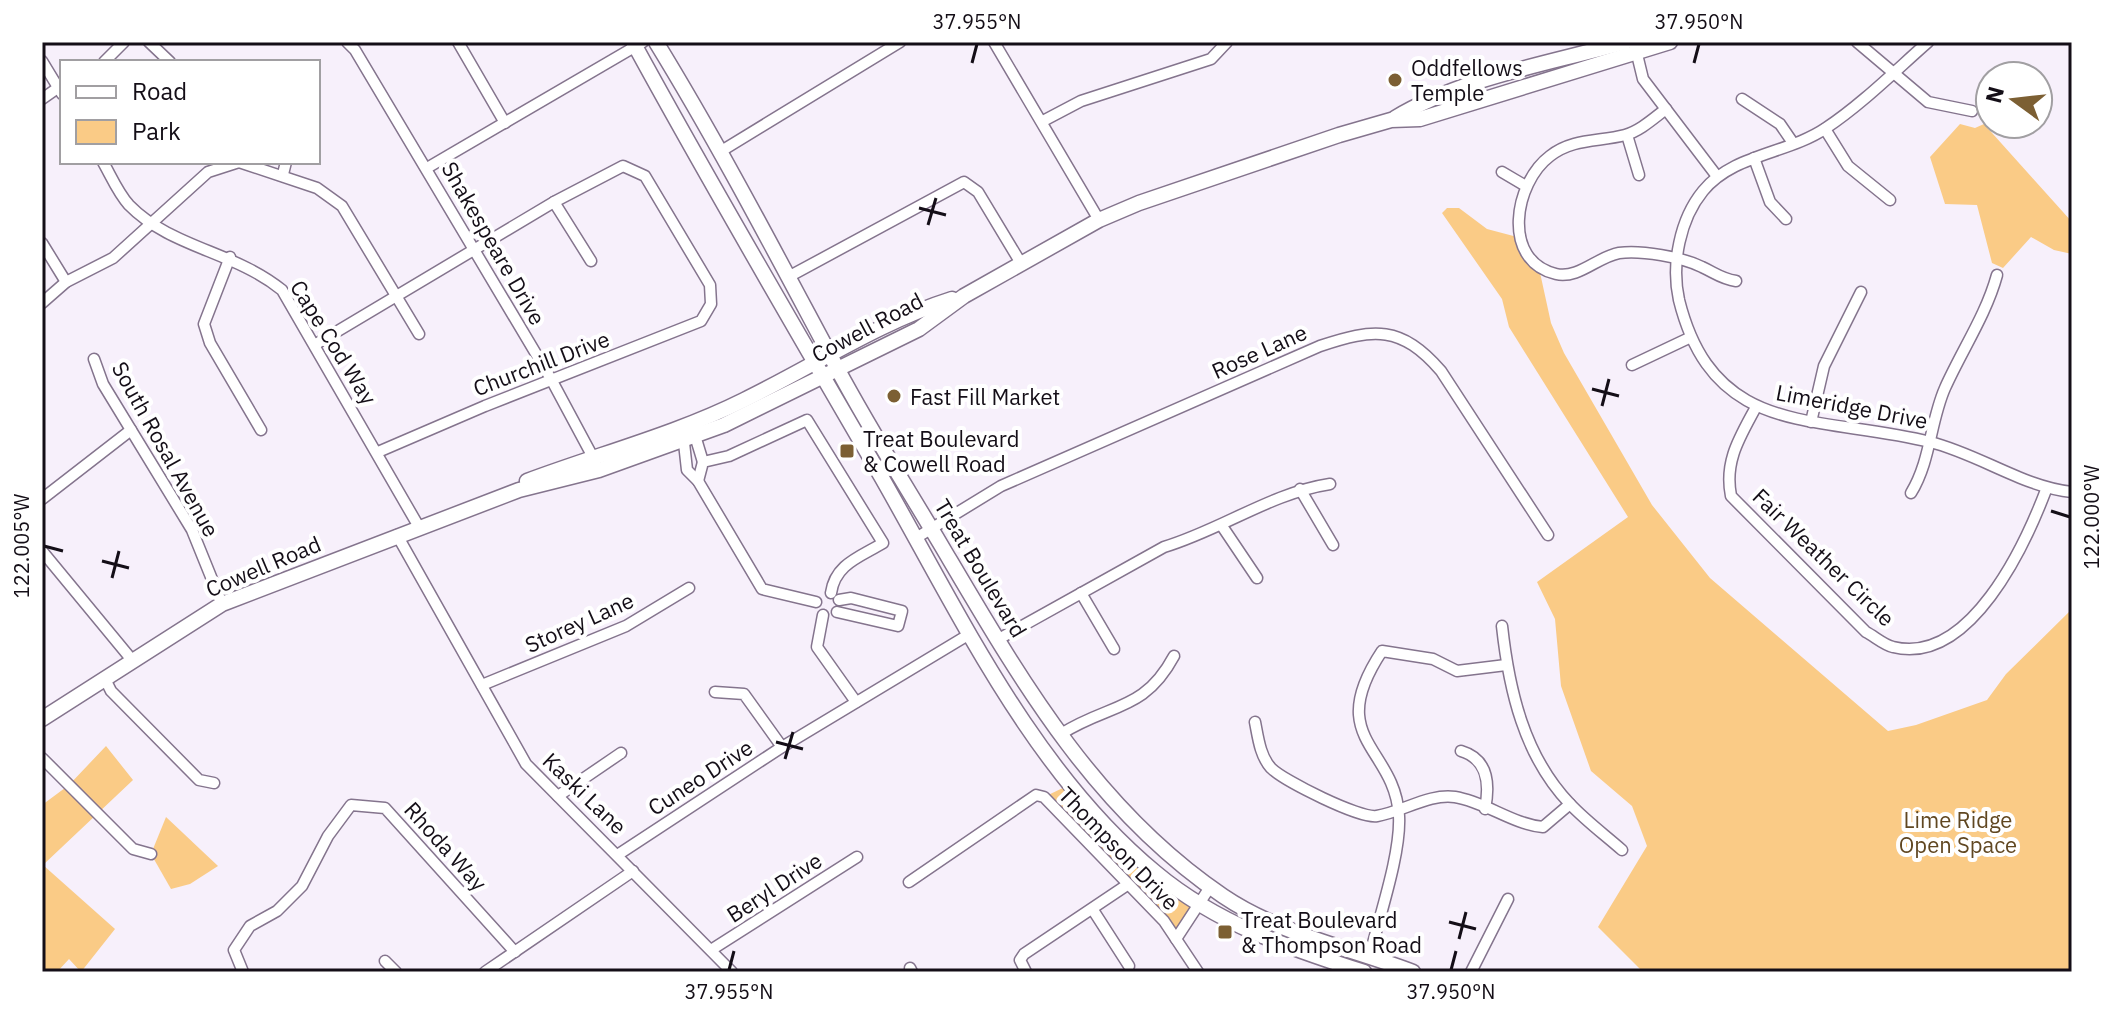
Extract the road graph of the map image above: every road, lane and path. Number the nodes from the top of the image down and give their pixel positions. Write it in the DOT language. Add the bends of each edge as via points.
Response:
graph roads {
  1 [pos="124,42"];
  2 [pos="149,42"];
  3 [pos="347,42"];
  4 [pos="458,42"];
  5 [pos="656,42"];
  6 [pos="900,42"];
  7 [pos="994,42"];
  8 [pos="1227,42"];
  9 [pos="1625,42"];
  10 [pos="1670,42"];
  11 [pos="1857,42"];
  12 [pos="1928,42"];
  13 [pos="637,44"];
  14 [pos="1635,48"];
  15 [pos="106,60"];
  16 [pos="168,60"];
  17 [pos="42,61"];
  18 [pos="1892,74"];
  19 [pos="60,88"];
  20 [pos="60,90"];
  21 [pos="42,99"];
  22 [pos="1742,99"];
  23 [pos="1666,109"];
  24 [pos="1972,111"];
  25 [pos="1391,120"];
  26 [pos="1043,121"];
  27 [pos="505,123"];
  28 [pos="1825,129"];
  29 [pos="1627,135"];
  30 [pos="1793,143"];
  31 [pos="723,150"];
  32 [pos="1754,158"];
  33 [pos="104,164"];
  34 [pos="233,164"];
  35 [pos="246,164"];
  36 [pos="286,164"];
  37 [pos="427,168"];
  38 [pos="1502,172"];
  39 [pos="283,174"];
  40 [pos="1639,175"];
  41 [pos="1716,175"];
  42 [pos="1524,185"];
  43 [pos="1890,200"];
  44 [pos="554,202"];
  45 [pos="1786,219"];
  46 [pos="1099,220"];
  47 [pos="150,222"];
  48 [pos="42,243"];
  49 [pos="474,250"];
  50 [pos="230,257"];
  51 [pos="591,261"];
  52 [pos="1677,261"];
  53 [pos="1022,265"];
  54 [pos="1997,275"];
  55 [pos="790,276"];
  56 [pos="1736,281"];
  57 [pos="66,282"];
  58 [pos="1861,292"];
  59 [pos="395,296"];
  60 [pos="42,303"];
  61 [pos="419,334"];
  62 [pos="1689,338"];
  63 [pos="316,344"];
  64 [pos="94,359"];
  65 [pos="834,362"];
  66 [pos="1632,365"];
  67 [pos="819,369"];
  68 [pos="551,379"];
  69 [pos="1756,407"];
  70 [pos="1811,422"];
  71 [pos="693,429"];
  72 [pos="131,430"];
  73 [pos="261,430"];
  74 [pos="681,438"];
  75 [pos="1931,442"];
  76 [pos="378,452"];
  77 [pos="703,462"];
  78 [pos="596,463"];
  79 [pos="698,481"];
  80 [pos="1330,484"];
  81 [pos="1300,489"];
  82 [pos="2046,490"];
  83 [pos="2072,492"];
  84 [pos="1911,493"];
  85 [pos="42,499"];
  86 [pos="1222,526"];
  87 [pos="419,527"];
  88 [pos="931,528"];
  89 [pos="397,535"];
  90 [pos="1548,535"];
  91 [pos="916,538"];
  92 [pos="1333,545"];
  93 [pos="42,551"];
  94 [pos="1257,578"];
  95 [pos="689,588"];
  96 [pos="1081,593"];
  97 [pos="816,602"];
  98 [pos="835,602"];
  99 [pos="222,604"];
  100 [pos="823,615"];
  101 [pos="1502,626"];
  102 [pos="968,635"];
  103 [pos="997,640"];
  104 [pos="1114,649"];
  105 [pos="1174,656"];
  106 [pos="132,660"];
  107 [pos="1506,665"];
  108 [pos="105,679"];
  109 [pos="482,685"];
  110 [pos="715,692"];
  111 [pos="856,702"];
  112 [pos="42,719"];
  113 [pos="1255,722"];
  114 [pos="1061,734"];
  115 [pos="782,747"];
  116 [pos="1461,751"];
  117 [pos="621,753"];
  118 [pos="42,758"];
  119 [pos="214,783"];
  120 [pos="558,796"];
  121 [pos="1570,804"];
  122 [pos="1485,809"];
  123 [pos="1398,811"];
  124 [pos="1622,850"];
  125 [pos="151,854"];
  126 [pos="619,854"];
  127 [pos="857,857"];
  128 [pos="633,871"];
  129 [pos="909,882"];
  130 [pos="1127,885"];
  131 [pos="1210,887"];
  132 [pos="1508,899"];
  133 [pos="1199,904"];
  134 [pos="1093,910"];
  135 [pos="1176,939"];
  136 [pos="711,950"];
  137 [pos="515,952"];
  138 [pos="1301,953"];
  139 [pos="1370,955"];
  140 [pos="385,961"];
  141 [pos="1129,966"];
  142 [pos="243,972"];
  143 [pos="396,972"];
  144 [pos="485,972"];
  145 [pos="732,972"];
  146 [pos="1026,972"];
  147 [pos="1198,972"];
  148 [pos="1364,972"];
  149 [pos="1393,972"];
  150 [pos="1413,972"];
  151 [pos="1471,972"];
  1 -- 15 [label="street"];
  2 -- 16 [label="street"];
  3 -- 37 [label="street, Shakespeare Drive"];
  4 -- 27 [label="street"];
  5 -- 31 [label="main road, Treat Boulevard"];
  6 -- 31 [label="street"];
  7 -- 26 [label="street"];
  8 -- 26 [label="street" via="1211,59 1081,101"];
  9 -- 25 [label="main road, Cowell Road" via="1489,79 1414,106"];
  10 -- 14 [label="main road, Cowell Road"];
  11 -- 18 [label="street"];
  12 -- 18 [label="street, Limeridge Drive"];
  13 -- 27 [label="street"];
  13 -- 67 [label="main road, Treat Boulevard"];
  14 -- 23 [label="street" via="1643,79"];
  14 -- 25 [label="main road, Cowell Road" via="1420,119"];
  17 -- 19 [label="street"];
  18 -- 24 [label="street" via="1928,102"];
  18 -- 28 [label="street, Limeridge Drive"];
  20 -- 21 [label="street"];
  22 -- 30 [label="street" via="1780,124"];
  23 -- 29 [label="street"];
  23 -- 41 [label="street"];
  25 -- 46 [label="main road, Cowell Road" via="1183,187"];
  26 -- 46 [label="street"];
  27 -- 37 [label="street"];
  28 -- 30 [label="street, Limeridge Drive"];
  28 -- 43 [label="street" via="1848,166"];
  29 -- 40 [label="street"];
  29 -- 42 [label="street" via="1561,149"];
  30 -- 32 [label="street, Limeridge Drive"];
  31 -- 55 [label="main road, Treat Boulevard"];
  32 -- 41 [label="street, Limeridge Drive"];
  32 -- 45 [label="street" via="1770,202"];
  33 -- 47 [label="street, Cape Cod Way" via="127,203"];
  34 -- 47 [label="street" via="208,172"];
  35 -- 39 [label="street"];
  36 -- 39 [label="street"];
  37 -- 49 [label="street, Shakespeare Drive"];
  38 -- 42 [label="street"];
  39 -- 59 [label="street" via="342,206"];
  41 -- 52 [label="street, Limeridge Drive" via="1690,209"];
  42 -- 52 [label="street" via="1519,231 1526,254 1539,268 1559,275 1577,273 1620,253"];
  44 -- 49 [label="street"];
  44 -- 51 [label="street"];
  44 -- 68 [label="street, Churchill Drive" via="614,169 632,168 645,176 710,285 711,304 701,321"];
  46 -- 53 [label="main road, Cowell Road"];
  47 -- 50 [label="street, Cape Cod Way" via="179,240"];
  47 -- 57 [label="street" via="113,258"];
  48 -- 57 [label="street"];
  49 -- 59 [label="street"];
  49 -- 68 [label="street, Shakespeare Drive"];
  50 -- 63 [label="street, Cape Cod Way" via="282,290"];
  50 -- 73 [label="street" via="204,324"];
  52 -- 56 [label="street"];
  52 -- 62 [label="street, Limeridge Drive"];
  53 -- 55 [label="street" via="978,192 964,182"];
  53 -- 65 [label="main road, Cowell Road" via="964,296 919,329"];
  54 -- 75 [label="street" via="1992,296 1944,391"];
  55 -- 65 [label="main road, Treat Boulevard"];
  57 -- 60 [label="street"];
  58 -- 70 [label="street" via="1824,366"];
  59 -- 61 [label="street"];
  59 -- 63 [label="street"];
  62 -- 66 [label="street"];
  62 -- 69 [label="street, Limeridge Drive" via="1716,378"];
  63 -- 76 [label="street, Cape Cod Way"];
  64 -- 72 [label="street, South Rosal Avenue"];
  65 -- 67 [label="main road, Cowell Road"];
  65 -- 88 [label="main road, Treat Boulevard"];
  67 -- 71 [label="main road, Cowell Road" via="724,425"];
  67 -- 91 [label="main road, Treat Boulevard"];
  68 -- 76 [label="street, Churchill Drive"];
  68 -- 78 [label="street, Shakespeare Drive"];
  69 -- 70 [label="street, Limeridge Drive"];
  69 -- 82 [label="street, Fair Weather Circle" via="1732,453 1727,475 1731,496 1866,632 1892,647 1923,647 1984,606 2029,536"];
  70 -- 75 [label="street, Limeridge Drive"];
  71 -- 74 [label="main road, Cowell Road"];
  71 -- 77 [label="street"];
  71 -- 78 [label="main road, Cowell Road"];
  72 -- 85 [label="street"];
  72 -- 99 [label="street, South Rosal Avenue" via="192,530"];
  74 -- 78 [label="main road, Cowell Road"];
  74 -- 79 [label="street" via="687,470"];
  75 -- 82 [label="street, Limeridge Drive"];
  75 -- 84 [label="street"];
  76 -- 87 [label="street, Cape Cod Way"];
  77 -- 79 [label="street"];
  77 -- 98 [label="street" via="729,456 807,420 883,543 834,576"];
  78 -- 87 [label="main road, Cowell Road" via="527,482 519,490"];
  79 -- 97 [label="street" via="762,589"];
  80 -- 81 [label="street"];
  81 -- 86 [label="street"];
  81 -- 92 [label="street"];
  82 -- 83 [label="street, Limeridge Drive"];
  86 -- 94 [label="street"];
  86 -- 96 [label="street" via="1164,547"];
  87 -- 89 [label="main road, Cowell Road"];
  88 -- 90 [label="street, Rose Lane" via="1001,486 1320,346 1363,332 1382,332 1422,349 1441,371"];
  88 -- 91 [label="street, Rose Lane"];
  88 -- 103 [label="main road, Treat Boulevard"];
  89 -- 99 [label="main road, Cowell Road"];
  89 -- 109 [label="street, Kaski Lane"];
  91 -- 102 [label="main road, Treat Boulevard"];
  93 -- 106 [label="street"];
  95 -- 109 [label="street, Storey Lane" via="626,626"];
  96 -- 103 [label="street"];
  96 -- 104 [label="street"];
  97 -- 98 [label="street" via="823,593"];
  97 -- 100 [label="street"];
  98 -- 98 [label="street" via="898,626 903,618 902,611 851,598"];
  98 -- 100 [label="street"];
  99 -- 106 [label="main road, Cowell Road"];
  100 -- 111 [label="street" via="817,647"];
  101 -- 107 [label="street"];
  102 -- 111 [label="street, Cuneo Drive"];
  102 -- 133 [label="main road, Treat Boulevard" via="1069,785 1154,872"];
  103 -- 114 [label="main road, Treat Boulevard"];
  105 -- 114 [label="street" via="1145,696"];
  106 -- 108 [label="main road, Cowell Road"];
  107 -- 121 [label="street" via="1531,748"];
  107 -- 123 [label="street" via="1457,671 1433,659 1382,651 1358,713 1361,734"];
  108 -- 112 [label="main road, Cowell Road"];
  108 -- 119 [label="street" via="199,780"];
  109 -- 120 [label="street, Kaski Lane" via="526,764"];
  110 -- 115 [label="street" via="744,694"];
  111 -- 115 [label="street, Cuneo Drive"];
  113 -- 123 [label="street" via="1272,769 1343,809 1374,817"];
  114 -- 131 [label="main road, Treat Boulevard" via="1115,806"];
  115 -- 126 [label="street, Cuneo Drive"];
  116 -- 122 [label="street" via="1479,760 1487,778"];
  117 -- 120 [label="street"];
  118 -- 125 [label="street" via="133,849"];
  120 -- 126 [label="street, Kaski Lane"];
  121 -- 122 [label="street" via="1543,827"];
  121 -- 124 [label="street"];
  122 -- 123 [label="street" via="1456,797"];
  123 -- 139 [label="street"];
  126 -- 128 [label="street, Kaski Lane"];
  127 -- 136 [label="street, Beryl Drive"];
  128 -- 136 [label="street, Kaski Lane"];
  128 -- 137 [label="street"];
  129 -- 130 [label="street, Thompson Drive" via="1036,795 1044,797"];
  130 -- 134 [label="street"];
  130 -- 135 [label="street, Thompson Drive"];
  131 -- 133 [label="street"];
  131 -- 139 [label="main road, Treat Boulevard" via="1295,932"];
  132 -- 151 [label="street"];
  133 -- 135 [label="street"];
  133 -- 138 [label="main road, Treat Boulevard"];
  134 -- 141 [label="street"];
  134 -- 146 [label="street" via="1024,954 1020,960"];
  135 -- 147 [label="street, Thompson Drive"];
  136 -- 145 [label="street, Kaski Lane"];
  137 -- 142 [label="street, Rhoda Way" via="385,808 351,805 302,886 277,911 250,926 234,950"];
  137 -- 144 [label="street"];
  138 -- 139 [label="main road" via="1320,951 1353,961"];
  138 -- 148 [label="main road, Treat Boulevard"];
  139 -- 149 [label="main road" via="1372,963"];
  139 -- 150 [label="main road, Treat Boulevard"];
  140 -- 143 [label="street"];
}
